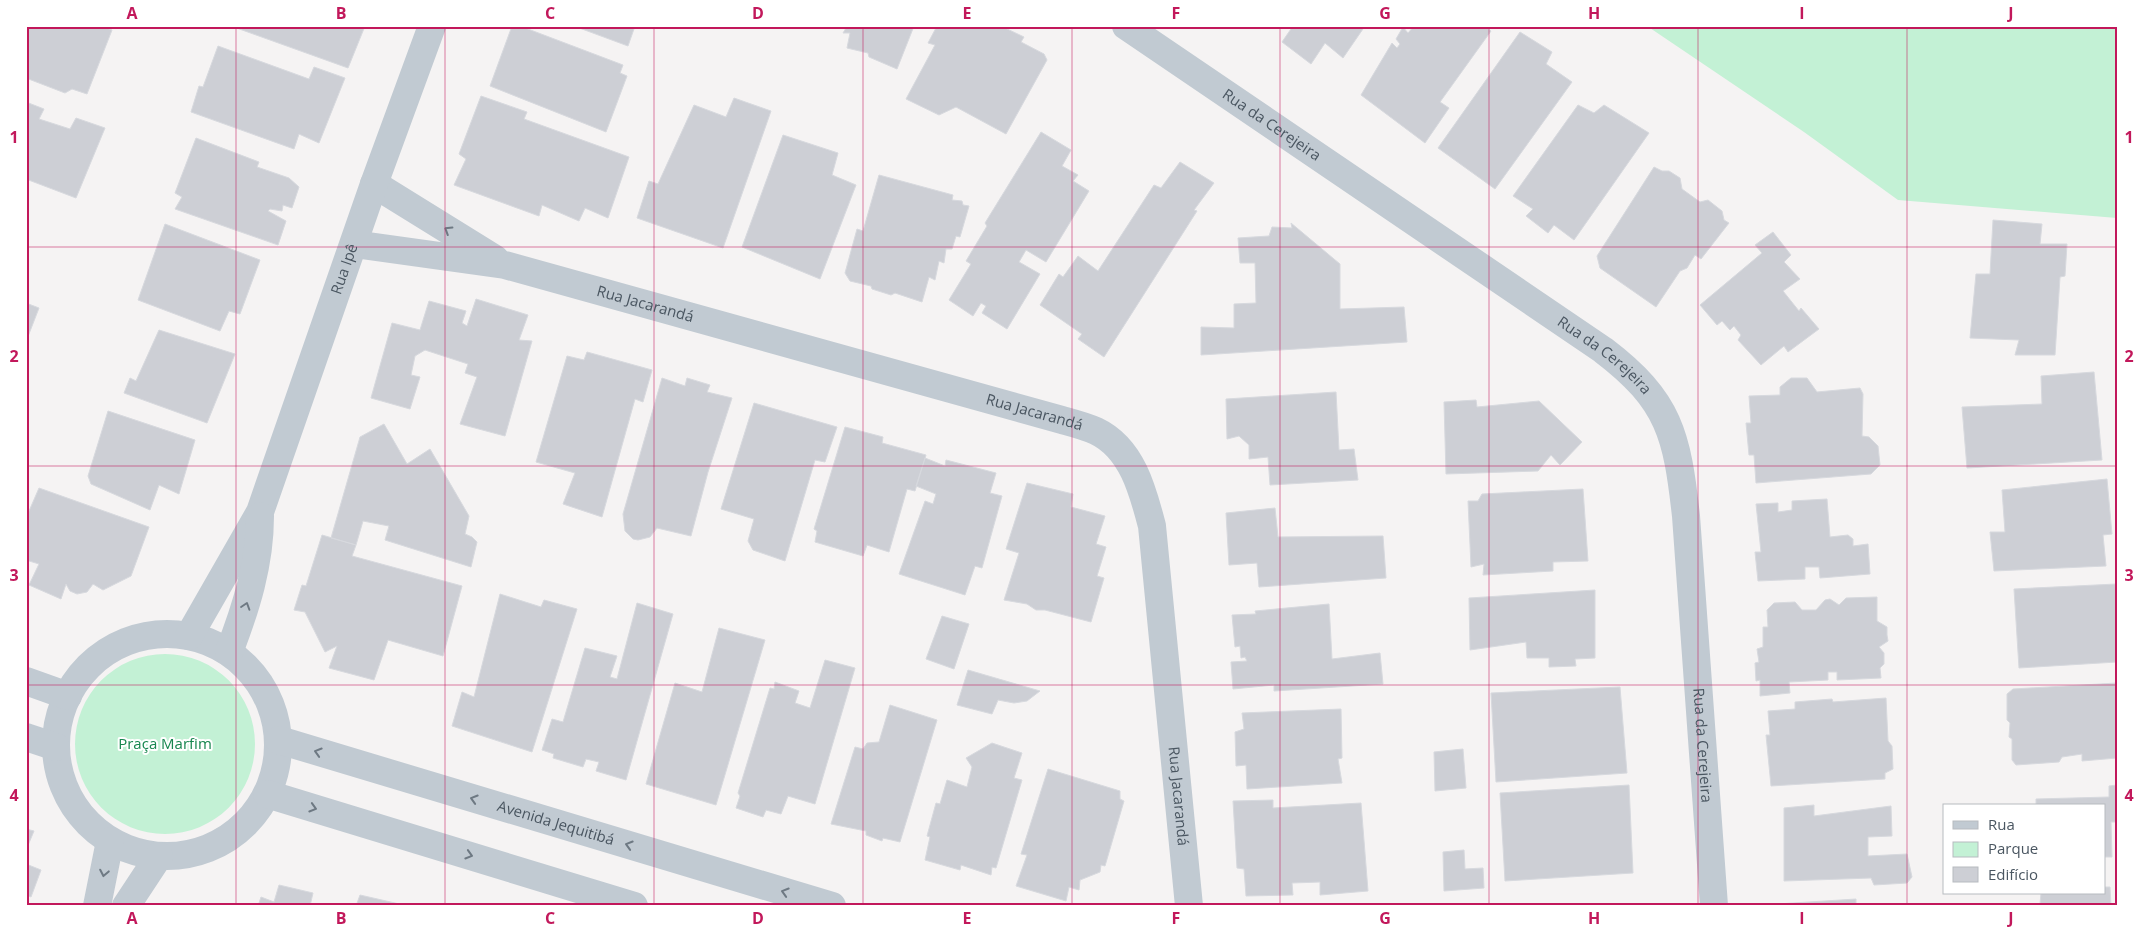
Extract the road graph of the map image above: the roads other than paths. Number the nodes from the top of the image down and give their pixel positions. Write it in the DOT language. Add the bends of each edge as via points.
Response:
graph roads {
  1 [pos="432,26"];
  2 [pos="1126,26"];
  3 [pos="374,184"];
  4 [pos="354,244"];
  5 [pos="505,265"];
  6 [pos="260,512"];
  7 [pos="189,636"];
  8 [pos="229,652"];
  9 [pos="26,681"];
  10 [pos="68,696"];
  11 [pos="26,737"];
  12 [pos="278,740"];
  13 [pos="56,747"];
  14 [pos="267,794"];
  15 [pos="110,841"];
  16 [pos="159,856"];
  17 [pos="1186,903"];
  18 [pos="97,906"];
  19 [pos="126,906"];
  20 [pos="634,906"];
  21 [pos="832,906"];
  22 [pos="1714,906"];
  1 -- 3 [label="street, Rua Ipê"];
  2 -- 22 [label="street, Rua da Cerejeira" via="1603,350 1649,391 1665,416 1682,477"];
  3 -- 4 [label="street, Rua Ipê"];
  5 -- 3 [label="street, Rua Jacarandá, one-way"];
  4 -- 5 [label="street, Rua Jacarandá"];
  4 -- 6 [label="street, Rua Ipê"];
  5 -- 17 [label="street, Rua Jacarandá" via="1062,420 1097,431 1116,445 1144,491 1152,526"];
  6 -- 7 [label="street, Rua Ipê"];
  8 -- 6 [label="street, Rua Ipê, one-way" via="247,604 260,540"];
  7 -- 8 [label="street"];
  7 -- 10 [label="street" via="160,634 131,640 106,653 84,672"];
  8 -- 12 [label="street" via="264,690 274,714"];
  9 -- 10 [label="street"];
  10 -- 13 [label="street" via="59,721"];
  11 -- 13 [label="street"];
  12 -- 14 [label="street" via="276,767"];
  21 -- 12 [label="street, Avenida Jequitibá, one-way"];
  13 -- 15 [label="street" via="58,769 73,804 92,827"];
  14 -- 16 [label="street" via="248,820 222,841 192,853"];
  14 -- 20 [label="street, one-way"];
  15 -- 16 [label="street" via="134,851"];
  15 -- 18 [label="street, one-way"];
  16 -- 19 [label="street"];
}
